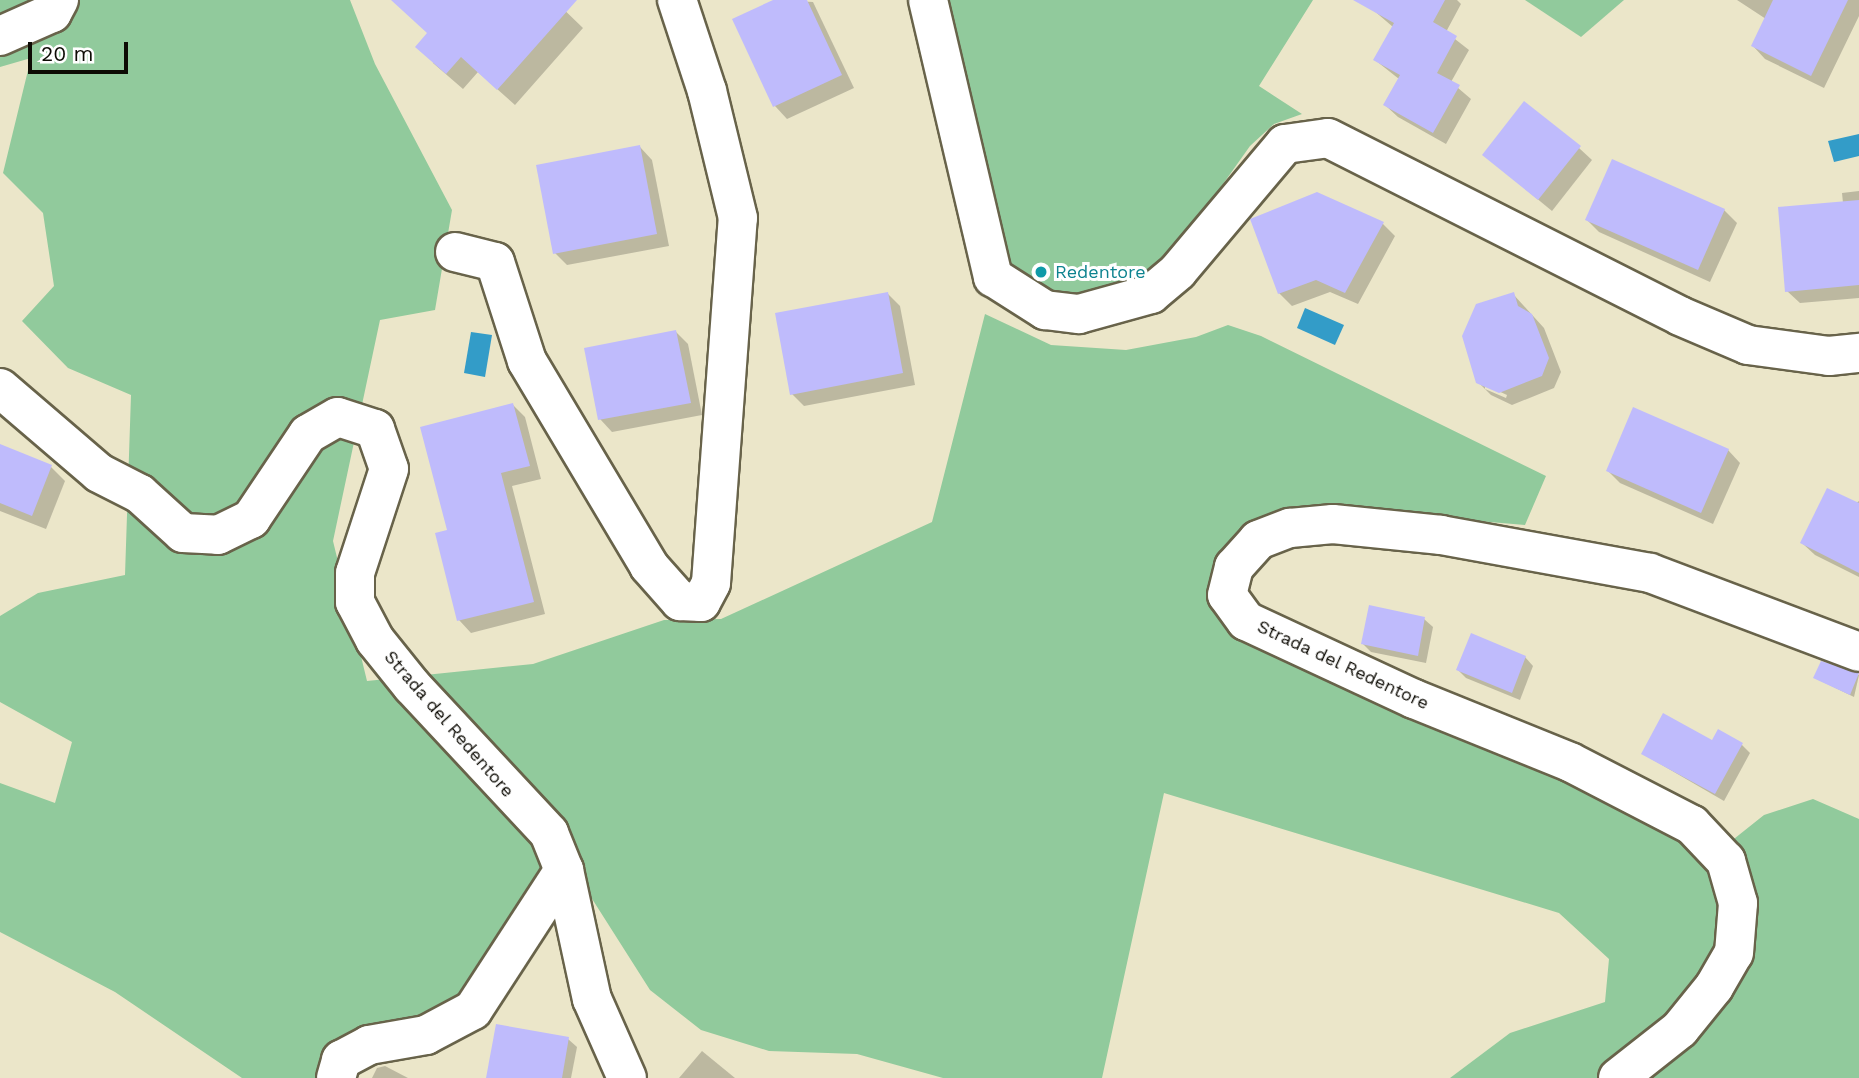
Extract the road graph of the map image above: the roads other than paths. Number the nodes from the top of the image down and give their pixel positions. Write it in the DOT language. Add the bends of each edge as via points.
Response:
graph roads {
  1 [pos="59,0"];
  2 [pos="677,0"];
  3 [pos="928,0"];
  4 [pos="0,36"];
  5 [pos="455,252"];
  6 [pos="1859,353"];
  7 [pos="0,388"];
  8 [pos="1859,652"];
  9 [pos="564,870"];
  10 [pos="336,1078"];
  11 [pos="627,1078"];
  12 [pos="1618,1078"];
  1 -- 4 [label="street" via="52,13"];
  2 -- 5 [label="street" via="708,91 738,218 711,583 701,602 680,601 649,566 527,361 495,262"];
  3 -- 6 [label="street" via="993,277 1045,310 1079,314 1151,294 1178,271 1285,144 1328,138 1680,316 1748,345 1829,355"];
  7 -- 9 [label="street, Strada del Redentore" via="99,473 140,494 183,533 218,535 251,519 307,434 338,417 375,429 389,468 355,573 355,602 375,639 412,686 549,833"];
  8 -- 12 [label="street, Strada del Redentore" via="1650,573 1441,535 1333,524 1290,528 1258,540 1234,567 1227,595 1246,621 1414,699 1570,762 1692,825 1727,861 1738,903 1734,953 1714,988 1680,1029"];
  9 -- 10 [label="street" via="473,1010 426,1035 369,1045 341,1060"];
  9 -- 11 [label="street, Strada del Redentore" via="592,999"];
}
